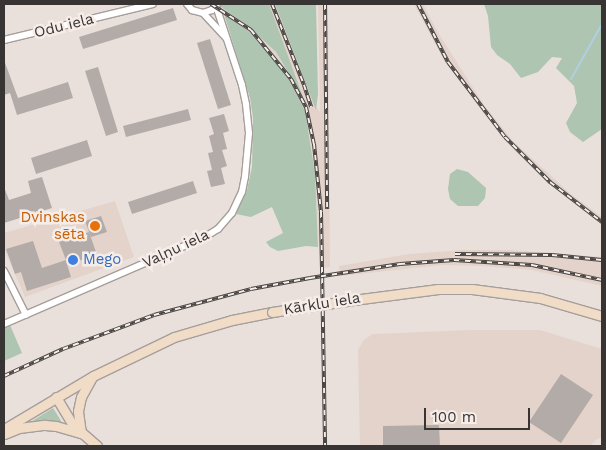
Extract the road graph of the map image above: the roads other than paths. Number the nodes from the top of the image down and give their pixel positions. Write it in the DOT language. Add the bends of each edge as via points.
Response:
graph roads {
  1 [pos="153,4"];
  2 [pos="187,4"];
  3 [pos="216,5"];
  4 [pos="203,13"];
  5 [pos="226,38"];
  6 [pos="4,40"];
  7 [pos="4,271"];
  8 [pos="26,315"];
  9 [pos="602,316"];
  10 [pos="4,324"];
  11 [pos="93,376"];
  12 [pos="56,397"];
  13 [pos="4,429"];
  14 [pos="82,433"];
  15 [pos="4,434"];
  16 [pos="98,446"];
  1 -- 6 [label="street, Odu iela"];
  2 -- 4 [label="street" via="192,10"];
  3 -- 4 [label="street"];
  3 -- 5 [label="street, Vaļņu iela"];
  4 -- 5 [label="street"];
  5 -- 8 [label="street, Vaļņu iela" via="246,104 249,133 242,192 232,213 218,229 205,237"];
  7 -- 8 [label="street"];
  8 -- 10 [label="street, Vaļņu iela"];
  9 -- 11 [label="street, Kārklu iela, bridge" via="540,298 438,289 232,320 174,337"];
  11 -- 12 [label="street, Kārklu iela"];
  11 -- 14 [label="street" via="81,397 78,411"];
  12 -- 13 [label="street, Kārklu iela"];
  12 -- 14 [label="street" via="63,412"];
  14 -- 15 [label="street" via="45,425 19,428"];
  14 -- 16 [label="street"];
}
